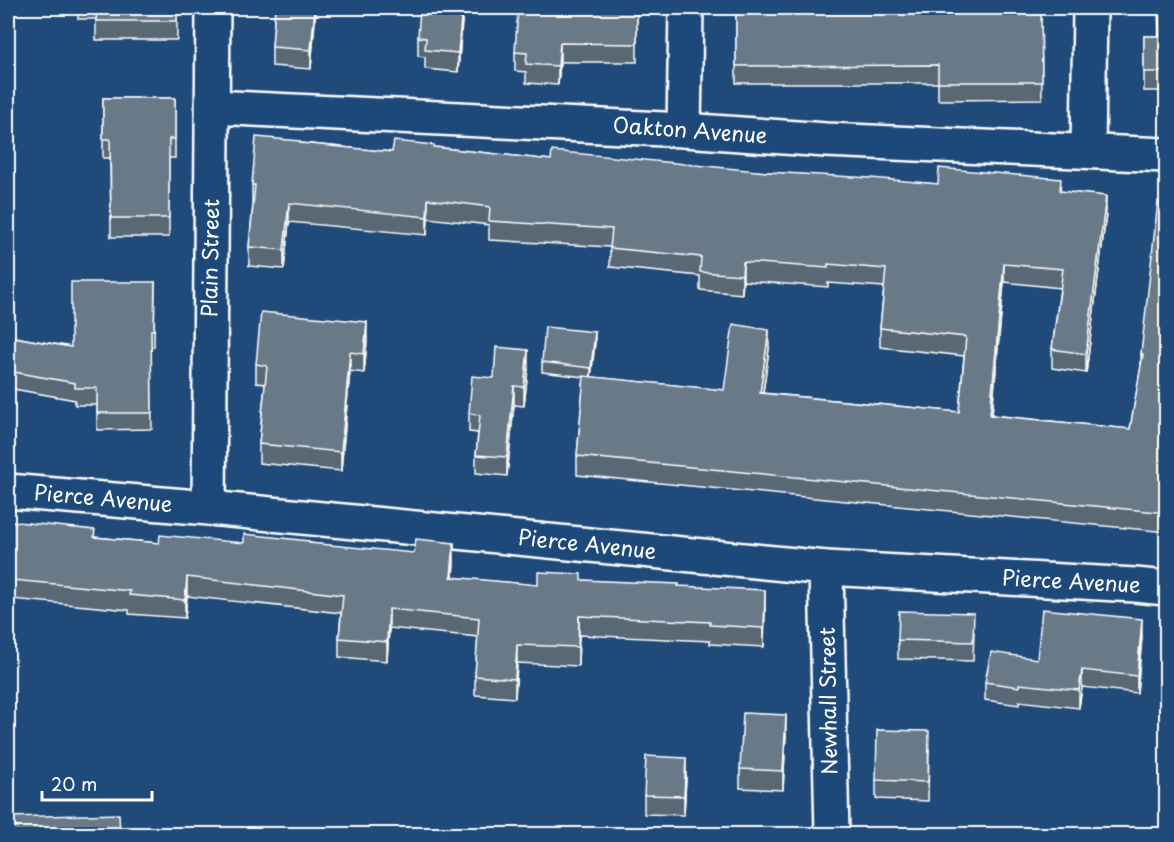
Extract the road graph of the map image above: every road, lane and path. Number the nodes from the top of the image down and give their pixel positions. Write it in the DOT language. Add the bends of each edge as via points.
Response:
graph roads {
  1 [pos="213,8"];
  2 [pos="686,8"];
  3 [pos="1090,8"];
  4 [pos="213,107"];
  5 [pos="684,130"];
  6 [pos="1088,152"];
  7 [pos="1167,155"];
  8 [pos="8,491"];
  9 [pos="209,508"];
  10 [pos="826,568"];
  11 [pos="1167,588"];
  12 [pos="832,834"];
  1 -- 4 [label="street, Plain Street"];
  2 -- 5 [label="street"];
  3 -- 6 [label="street"];
  4 -- 5 [label="street, Oakton Avenue"];
  4 -- 9 [label="street, Plain Street"];
  5 -- 6 [label="street, Oakton Avenue"];
  6 -- 7 [label="street, Oakton Avenue"];
  8 -- 9 [label="street, Pierce Avenue"];
  9 -- 10 [label="street, Pierce Avenue"];
  10 -- 11 [label="street, Pierce Avenue"];
  10 -- 12 [label="street, Newhall Street"];
}
